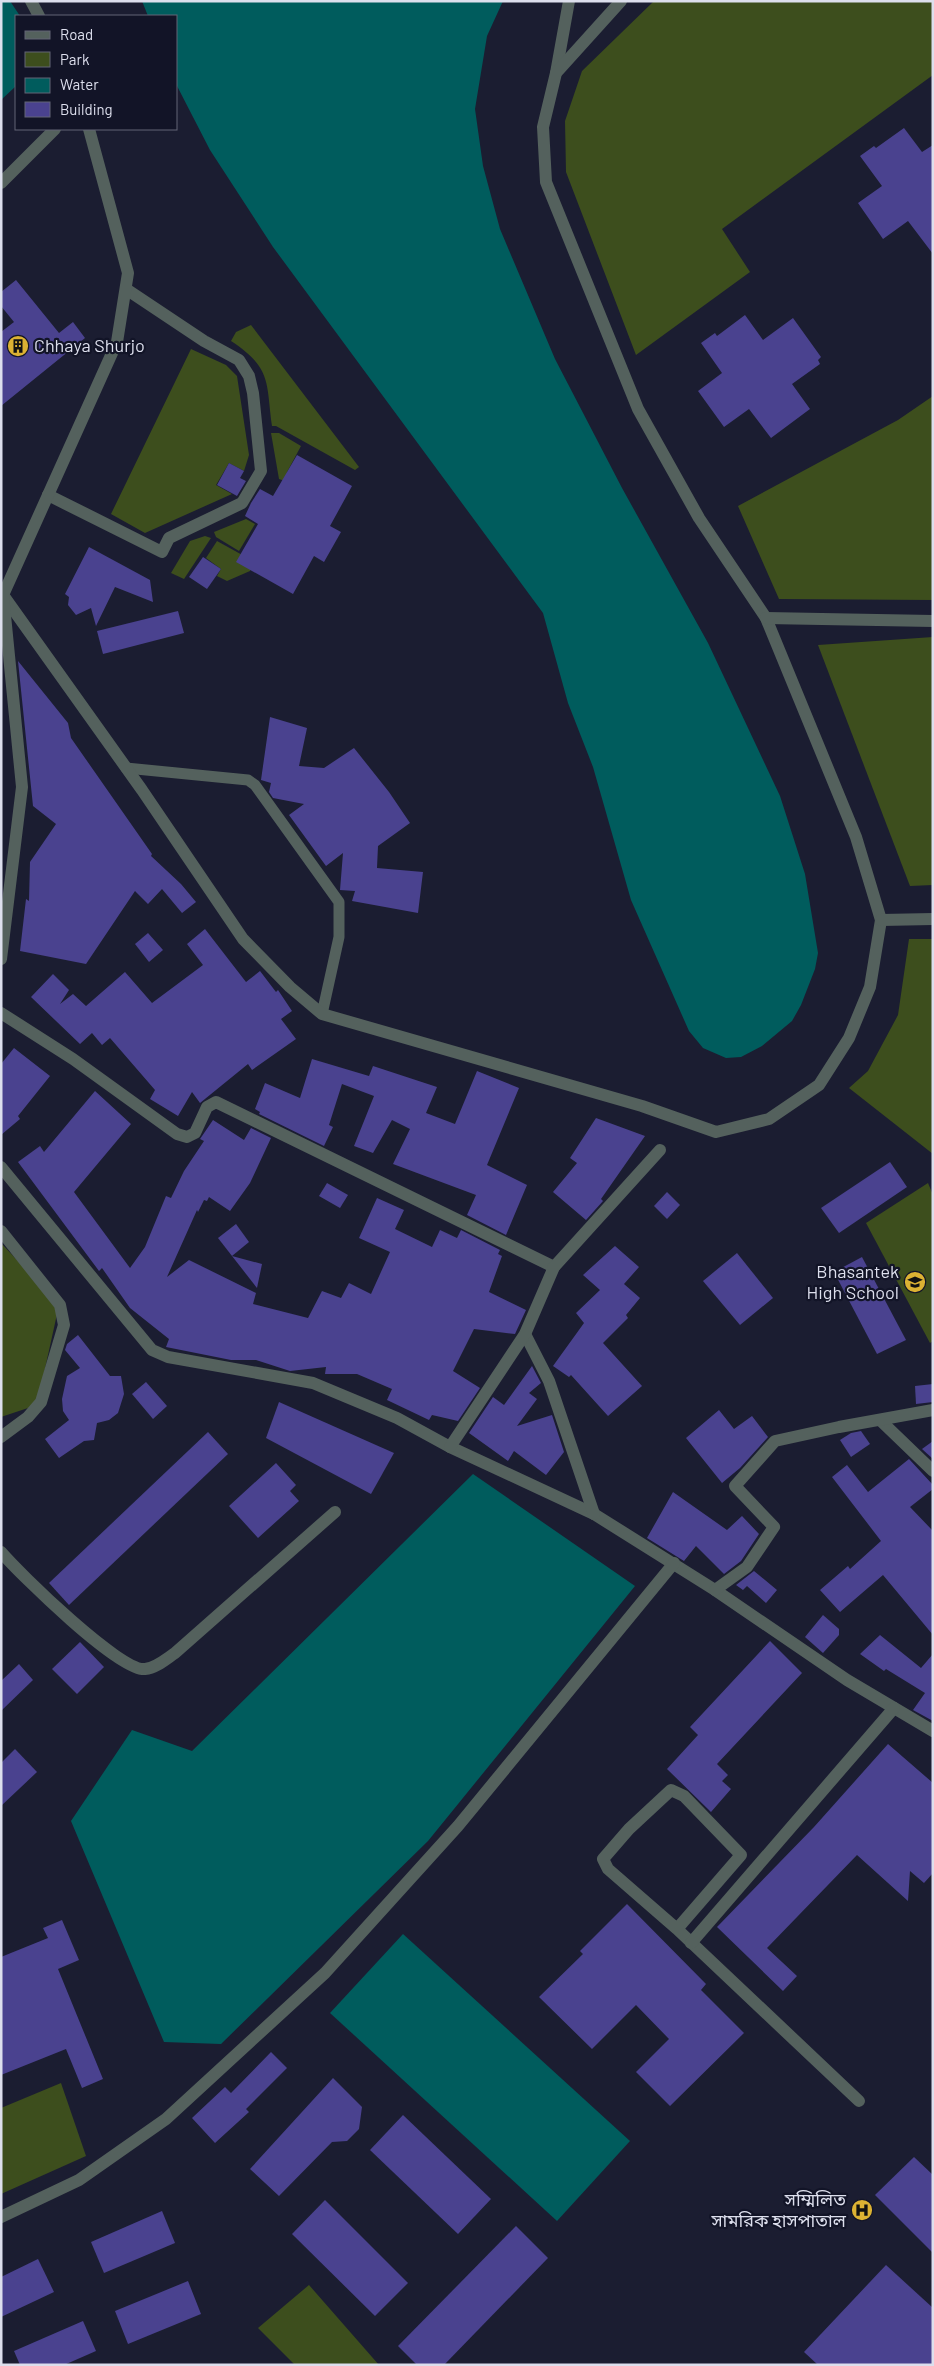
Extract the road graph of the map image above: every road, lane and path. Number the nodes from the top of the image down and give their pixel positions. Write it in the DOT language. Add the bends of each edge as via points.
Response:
graph roads {
  1 [pos="31,1"];
  2 [pos="569,1"];
  3 [pos="621,1"];
  4 [pos="38,15"];
  5 [pos="556,73"];
  6 [pos="54,130"];
  7 [pos="90,130"];
  8 [pos="1,183"];
  9 [pos="126,289"];
  10 [pos="48,495"];
  11 [pos="3,595"];
  12 [pos="766,618"];
  13 [pos="933,621"];
  14 [pos="126,768"];
  15 [pos="933,919"];
  16 [pos="881,920"];
  17 [pos="1,959"];
  18 [pos="1,1013"];
  19 [pos="322,1014"];
  20 [pos="660,1150"];
  21 [pos="1,1167"];
  22 [pos="1,1231"];
  23 [pos="554,1267"];
  24 [pos="525,1334"];
  25 [pos="933,1410"];
  26 [pos="880,1420"];
  27 [pos="1,1437"];
  28 [pos="450,1447"];
  29 [pos="933,1471"];
  30 [pos="335,1512"];
  31 [pos="594,1514"];
  32 [pos="1,1552"];
  33 [pos="674,1563"];
  34 [pos="715,1590"];
  35 [pos="894,1708"];
  36 [pos="933,1732"];
  37 [pos="676,1929"];
  38 [pos="691,1943"];
  39 [pos="859,2101"];
  40 [pos="1,2217"];
  1 -- 4 [label="street"];
  2 -- 5 [label="street"];
  3 -- 5 [label="street"];
  5 -- 12 [label="street" via="543,127 546,182 638,409 699,518"];
  6 -- 8 [label="street"];
  7 -- 9 [label="street" via="128,273"];
  9 -- 10 [label="street" via="117,342"];
  9 -- 10 [label="street" via="244,366 253,393 261,471 242,502 169,538 162,552"];
  10 -- 11 [label="street"];
  11 -- 14 [label="street"];
  11 -- 17 [label="street" via="22,787"];
  12 -- 13 [label="street"];
  12 -- 16 [label="street" via="856,837"];
  14 -- 19 [label="street" via="242,939"];
  14 -- 19 [label="lane" via="248,780 255,784 339,902 339,937"];
  15 -- 16 [label="street"];
  16 -- 19 [label="street" via="870,987 849,1038 819,1085 768,1120 716,1132 642,1106"];
  18 -- 23 [label="street" via="73,1059 177,1134 187,1137 195,1133 207,1107 216,1102"];
  20 -- 23 [label="street"];
  21 -- 28 [label="street" via="152,1350 168,1357 313,1383 397,1418"];
  22 -- 27 [label="street" via="60,1306 64,1325 41,1402 28,1417"];
  23 -- 24 [label="street"];
  24 -- 28 [label="street"];
  24 -- 31 [label="street" via="550,1381"];
  25 -- 26 [label="street"];
  26 -- 29 [label="street"];
  26 -- 34 [label="street" via="775,1441 735,1486 774,1527 747,1567"];
  28 -- 31 [label="street"];
  30 -- 32 [label="street" via="175,1653 144,1669 129,1665 101,1645 34,1588"];
  31 -- 33 [label="street"];
  33 -- 34 [label="street"];
  33 -- 40 [label="street" via="458,1826 325,1973 166,2119 79,2180"];
  34 -- 35 [label="street"];
  35 -- 36 [label="street"];
  35 -- 38 [label="street"];
  37 -- 37 [label="street" via="608,1869 603,1859 629,1829 671,1790 684,1796 741,1855"];
  37 -- 38 [label="street"];
  38 -- 39 [label="street"];
}
